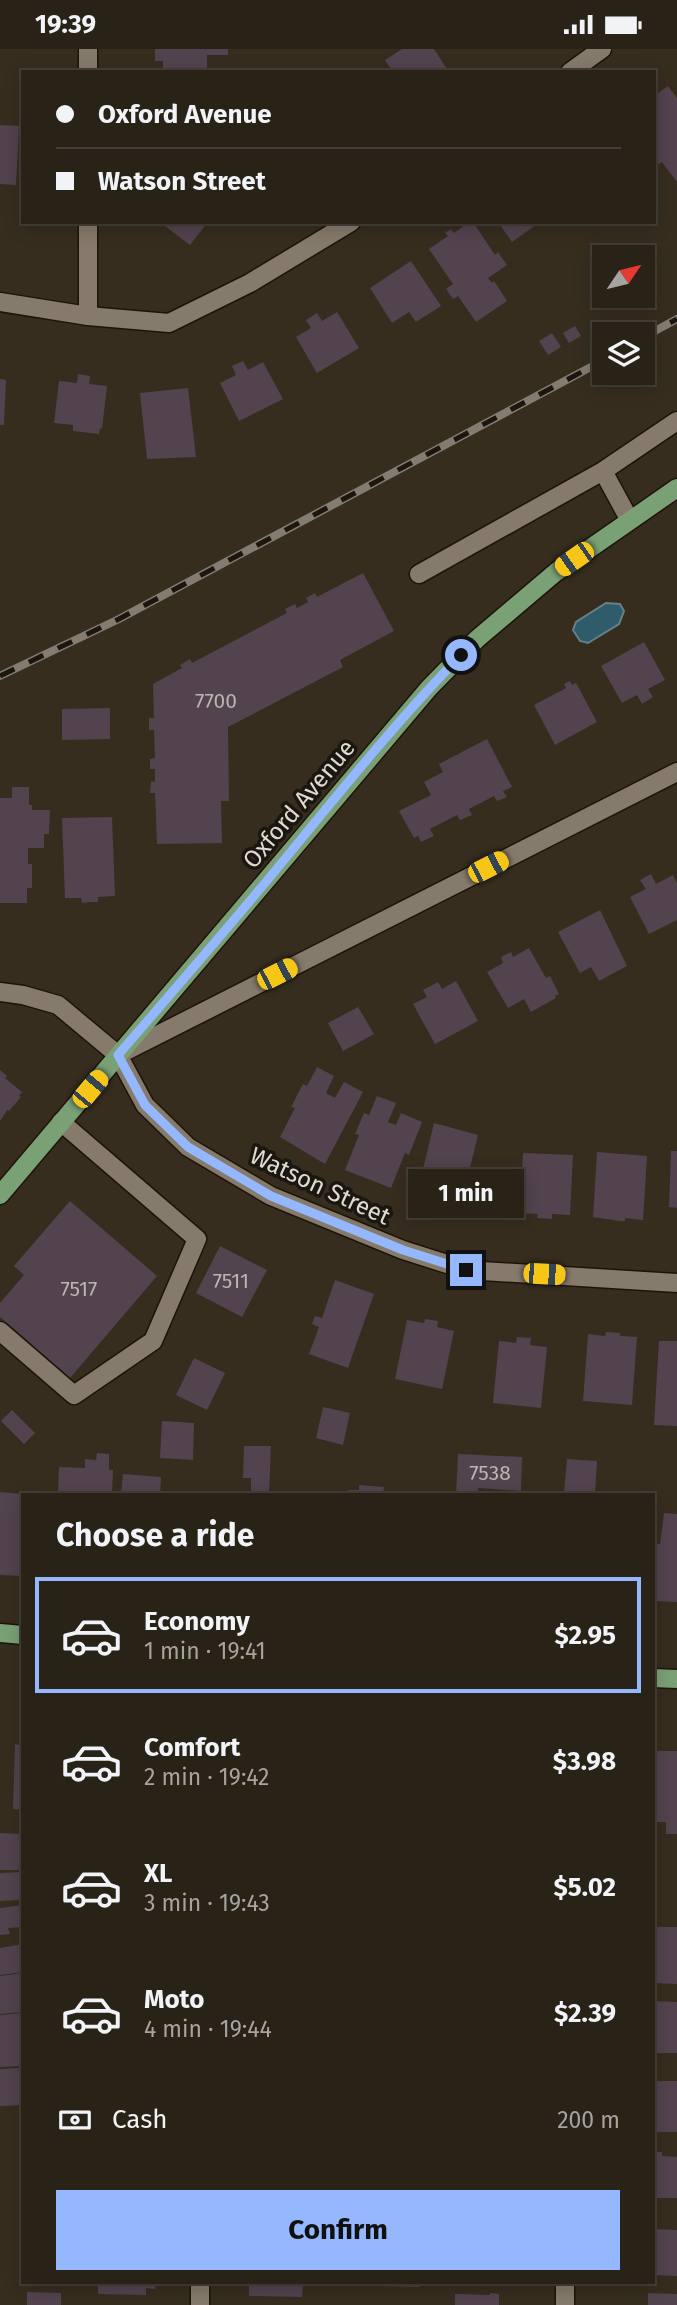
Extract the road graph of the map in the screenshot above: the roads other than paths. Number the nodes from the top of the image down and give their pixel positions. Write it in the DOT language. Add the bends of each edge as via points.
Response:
graph roads {
  1 [pos="88,49"];
  2 [pos="598,50"];
  3 [pos="88,70"];
  4 [pos="573,70"];
  5 [pos="88,224"];
  6 [pos="348,224"];
  7 [pos="0,302"];
  8 [pos="88,316"];
  9 [pos="677,421"];
  10 [pos="603,471"];
  11 [pos="677,488"];
  12 [pos="629,519"];
  13 [pos="419,574"];
  14 [pos="677,772"];
  15 [pos="0,992"];
  16 [pos="118,1055"];
  17 [pos="61,1122"];
  18 [pos="0,1195"];
  19 [pos="677,1283"];
  20 [pos="0,1331"];
  21 [pos="0,1633"];
  22 [pos="21,1635"];
  23 [pos="655,1678"];
  24 [pos="677,1679"];
  25 [pos="200,2284"];
  26 [pos="565,2284"];
  27 [pos="200,2305"];
  28 [pos="565,2305"];
  1 -- 3 [label="street"];
  2 -- 4 [label="street"];
  5 -- 8 [label="street"];
  6 -- 8 [label="street" via="250,283 169,323"];
  7 -- 8 [label="street"];
  9 -- 10 [label="street"];
  10 -- 12 [label="street"];
  10 -- 13 [label="street"];
  11 -- 12 [label="main road, Oxford Avenue"];
  12 -- 16 [label="main road, Oxford Avenue" via="514,606 429,688"];
  14 -- 16 [label="street"];
  15 -- 16 [label="street" via="58,1005"];
  16 -- 17 [label="main road, Oxford Avenue"];
  16 -- 19 [label="street, Watson Street" via="145,1105 188,1147 271,1196 353,1231 466,1270"];
  17 -- 18 [label="main road, Oxford Avenue"];
  17 -- 20 [label="street" via="197,1239 153,1341 74,1395"];
  21 -- 22 [label="main road"];
  23 -- 24 [label="main road"];
  25 -- 27 [label="street"];
  26 -- 28 [label="street"];
}
